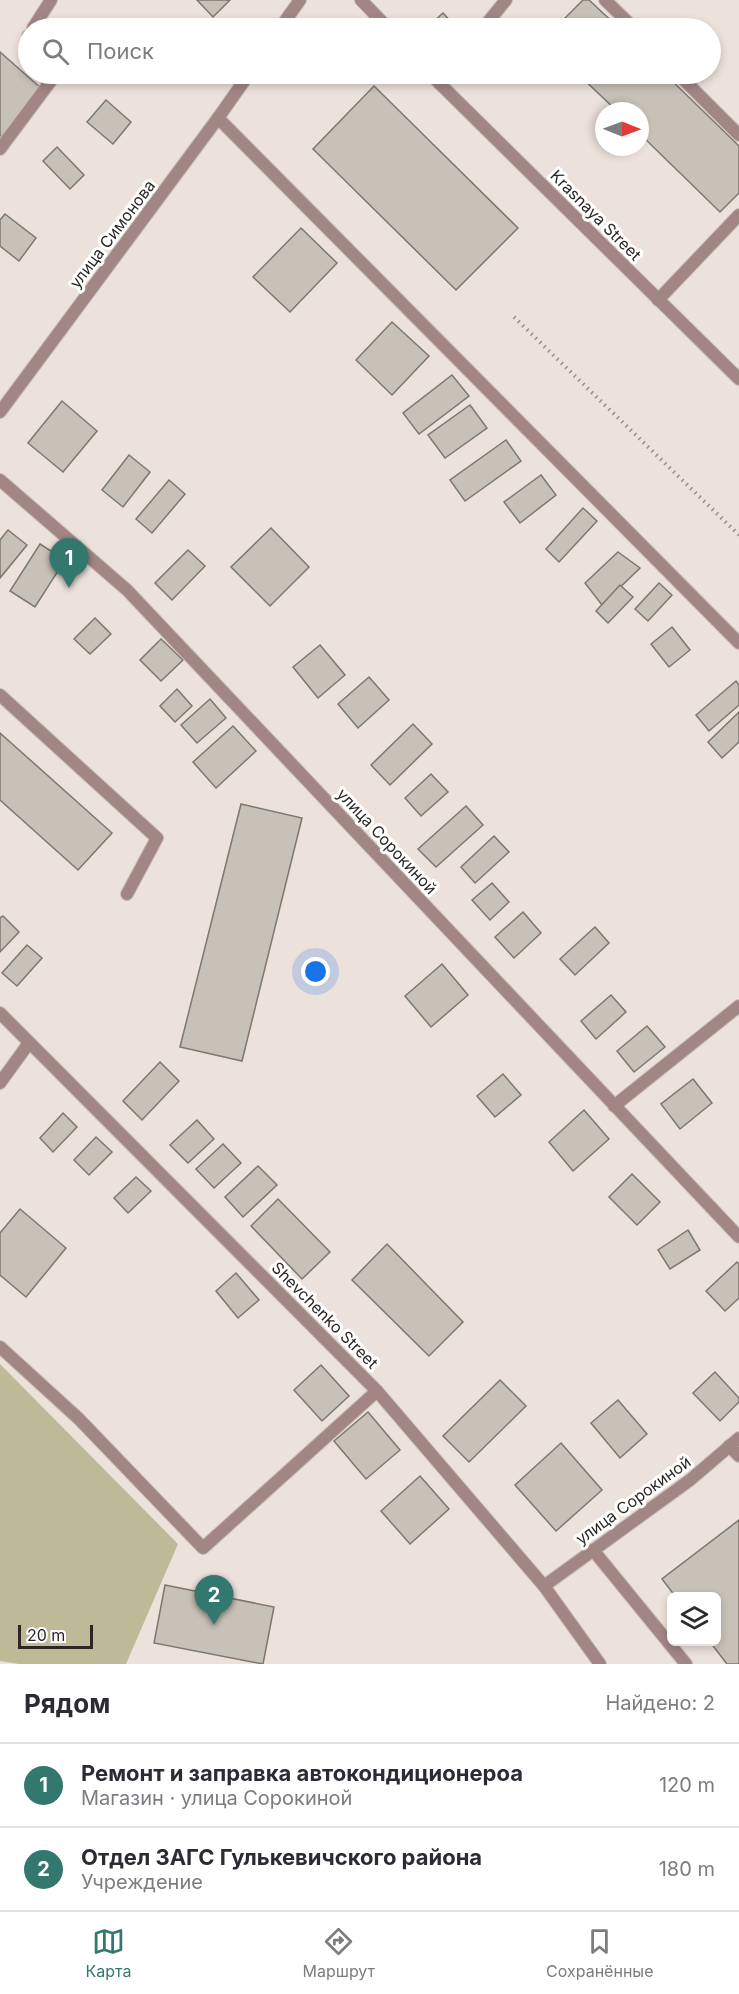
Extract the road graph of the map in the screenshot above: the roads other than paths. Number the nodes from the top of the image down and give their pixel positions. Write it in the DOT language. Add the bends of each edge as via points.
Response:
graph roads {
  1 [pos="51,0"];
  2 [pos="300,0"];
  3 [pos="361,0"];
  4 [pos="506,0"];
  5 [pos="605,0"];
  6 [pos="39,18"];
  7 [pos="287,18"];
  8 [pos="378,18"];
  9 [pos="491,18"];
  10 [pos="624,18"];
  11 [pos="49,84"];
  12 [pos="242,84"];
  13 [pos="447,84"];
  14 [pos="688,84"];
  15 [pos="218,118"];
  16 [pos="739,135"];
  17 [pos="0,149"];
  18 [pos="739,215"];
  19 [pos="658,300"];
  20 [pos="739,379"];
  21 [pos="0,412"];
  22 [pos="0,480"];
  23 [pos="739,643"];
  24 [pos="0,695"];
  25 [pos="126,894"];
  26 [pos="739,1006"];
  27 [pos="0,1012"];
  28 [pos="29,1044"];
  29 [pos="0,1083"];
  30 [pos="614,1106"];
  31 [pos="739,1237"];
  32 [pos="0,1347"];
  33 [pos="377,1391"];
  34 [pos="739,1438"];
  35 [pos="729,1446"];
  36 [pos="739,1456"];
  37 [pos="593,1550"];
  38 [pos="544,1586"];
  39 [pos="600,1664"];
  40 [pos="686,1664"];
  1 -- 6 [label="street"];
  2 -- 7 [label="street"];
  3 -- 8 [label="street"];
  4 -- 9 [label="street"];
  5 -- 10 [label="street"];
  11 -- 17 [label="street"];
  12 -- 15 [label="street, улица Симонова"];
  13 -- 19 [label="street, Krasnaya Street"];
  14 -- 16 [label="street"];
  15 -- 21 [label="street, улица Симонова"];
  15 -- 23 [label="street"];
  18 -- 19 [label="street"];
  19 -- 20 [label="street, Krasnaya Street"];
  22 -- 30 [label="street, улица Сорокиной" via="127,590"];
  24 -- 25 [label="street" via="157,838"];
  26 -- 30 [label="street"];
  27 -- 28 [label="street, Shevchenko Street"];
  28 -- 29 [label="street"];
  28 -- 33 [label="street, Shevchenko Street"];
  30 -- 31 [label="street, улица Сорокиной"];
  32 -- 33 [label="street" via="79,1419 203,1548"];
  33 -- 38 [label="street, Shevchenko Street"];
  34 -- 35 [label="street, улица Сорокиной"];
  35 -- 36 [label="street"];
  35 -- 37 [label="street, улица Сорокиной" via="690,1480"];
  37 -- 38 [label="street, улица Сорокиной"];
  37 -- 40 [label="street"];
  38 -- 39 [label="street, Shevchenko Street"];
}
